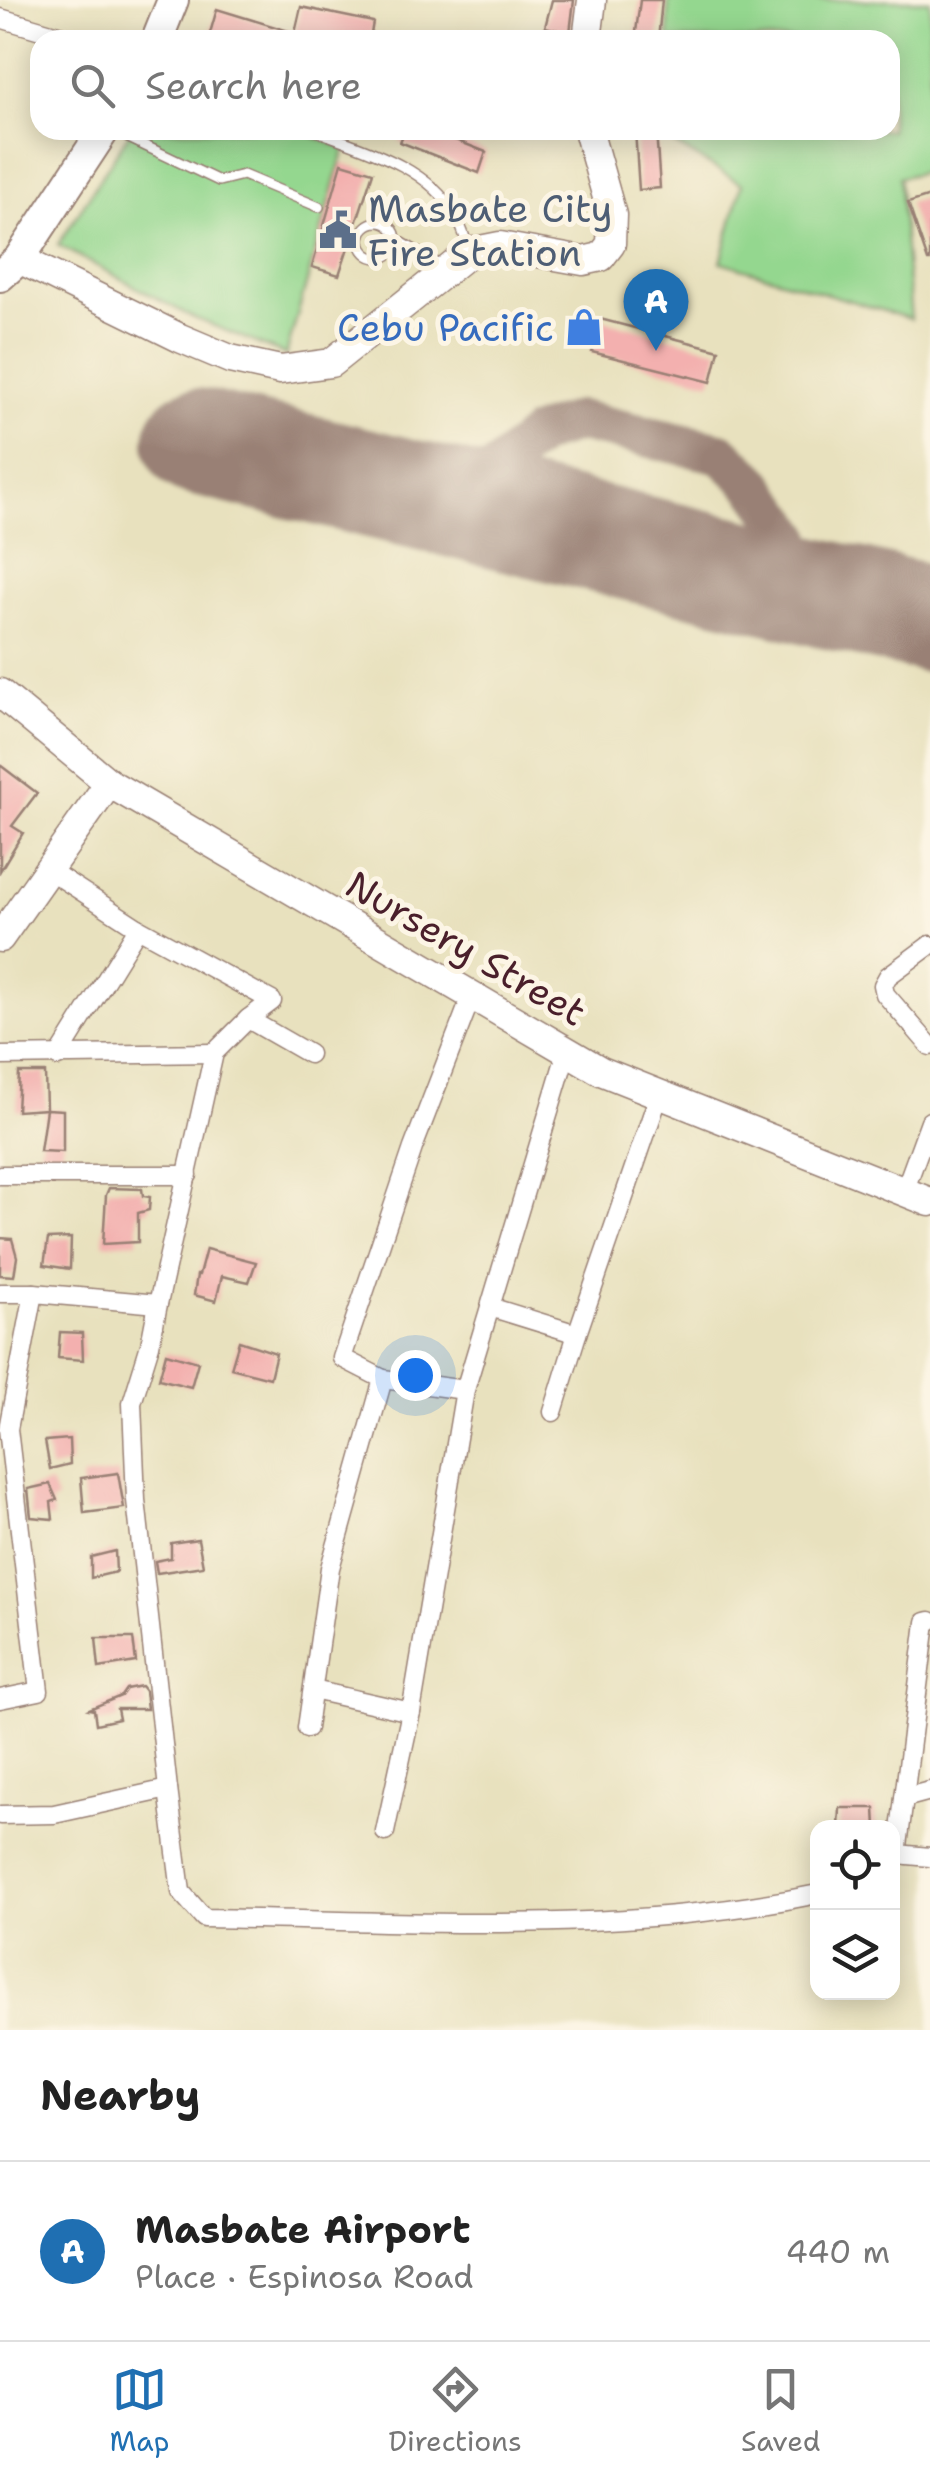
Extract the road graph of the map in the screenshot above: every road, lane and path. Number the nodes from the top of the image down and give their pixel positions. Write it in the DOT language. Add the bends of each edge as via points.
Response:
graph roads {
  1 [pos="172,0"];
  2 [pos="592,0"];
  3 [pos="0,18"];
  4 [pos="41,30"];
  5 [pos="161,30"];
  6 [pos="588,30"];
  7 [pos="97,140"];
  8 [pos="133,140"];
  9 [pos="340,140"];
  10 [pos="591,140"];
  11 [pos="320,207"];
  12 [pos="396,239"];
  13 [pos="470,252"];
  14 [pos="10,267"];
  15 [pos="447,269"];
  16 [pos="0,693"];
  17 [pos="110,783"];
  18 [pos="46,868"];
  19 [pos="138,928"];
  20 [pos="0,938"];
  21 [pos="930,945"];
  22 [pos="472,995"];
  23 [pos="248,1020"];
  24 [pos="930,1046"];
  25 [pos="567,1051"];
  26 [pos="214,1052"];
  27 [pos="309,1054"];
  28 [pos="0,1056"];
  29 [pos="58,1057"];
  30 [pos="659,1095"];
  31 [pos="930,1121"];
  32 [pos="0,1175"];
  33 [pos="188,1175"];
  34 [pos="917,1197"];
  35 [pos="0,1293"];
  36 [pos="34,1293"];
  37 [pos="158,1304"];
  38 [pos="490,1308"];
  39 [pos="577,1334"];
  40 [pos="384,1379"];
  41 [pos="465,1390"];
  42 [pos="554,1412"];
  43 [pos="930,1621"];
  44 [pos="312,1690"];
  45 [pos="0,1699"];
  46 [pos="411,1712"];
  47 [pos="307,1728"];
  48 [pos="168,1789"];
  49 [pos="930,1791"];
  50 [pos="904,1798"];
  51 [pos="0,1815"];
  52 [pos="900,1823"];
  53 [pos="385,1832"];
  54 [pos="900,1855"];
  55 [pos="930,1857"];
  56 [pos="810,1896"];
  1 -- 5 [label="main road"];
  2 -- 6 [label="main road"];
  3 -- 4 [label="street"];
  7 -- 14 [label="main road"];
  8 -- 11 [label="lane" via="219,181 242,175"];
  9 -- 13 [label="lane" via="422,180 454,211"];
  10 -- 13 [label="main road" via="612,215 611,244 601,257 583,261 500,246"];
  12 -- 12 [label="lane" via="381,222 360,237 366,252 378,258 391,252"];
  12 -- 15 [label="lane"];
  13 -- 15 [label="main road"];
  14 -- 15 [label="main road" via="230,359 280,370 331,363"];
  16 -- 17 [label="main road, Nursery Street"];
  17 -- 18 [label="main road"];
  17 -- 22 [label="main road, Nursery Street"];
  18 -- 19 [label="street"];
  18 -- 20 [label="main road"];
  19 -- 23 [label="street" via="272,1001"];
  19 -- 29 [label="street"];
  21 -- 24 [label="street" via="882,985"];
  22 -- 25 [label="main road, Nursery Street"];
  22 -- 40 [label="street" via="342,1358"];
  23 -- 26 [label="street"];
  23 -- 27 [label="street"];
  25 -- 30 [label="main road, Nursery Street"];
  25 -- 38 [label="street"];
  26 -- 29 [label="street"];
  26 -- 33 [label="street"];
  28 -- 29 [label="street"];
  30 -- 34 [label="main road, Nursery Street"];
  30 -- 39 [label="street"];
  31 -- 34 [label="street"];
  32 -- 33 [label="street"];
  33 -- 37 [label="street"];
  35 -- 36 [label="street"];
  36 -- 37 [label="street"];
  36 -- 45 [label="street" via="8,1429 38,1691"];
  37 -- 48 [label="street" via="132,1403 136,1500"];
  38 -- 39 [label="street"];
  38 -- 41 [label="street"];
  39 -- 42 [label="street"];
  40 -- 41 [label="street"];
  40 -- 44 [label="street" via="330,1568"];
  41 -- 46 [label="street"];
  43 -- 50 [label="street"];
  44 -- 46 [label="street"];
  44 -- 47 [label="street"];
  46 -- 53 [label="street"];
  48 -- 51 [label="street" via="54,1814"];
  48 -- 56 [label="street" via="181,1892 204,1918 630,1920"];
  49 -- 50 [label="street"];
  50 -- 52 [label="street"];
  54 -- 55 [label="street"];
}
